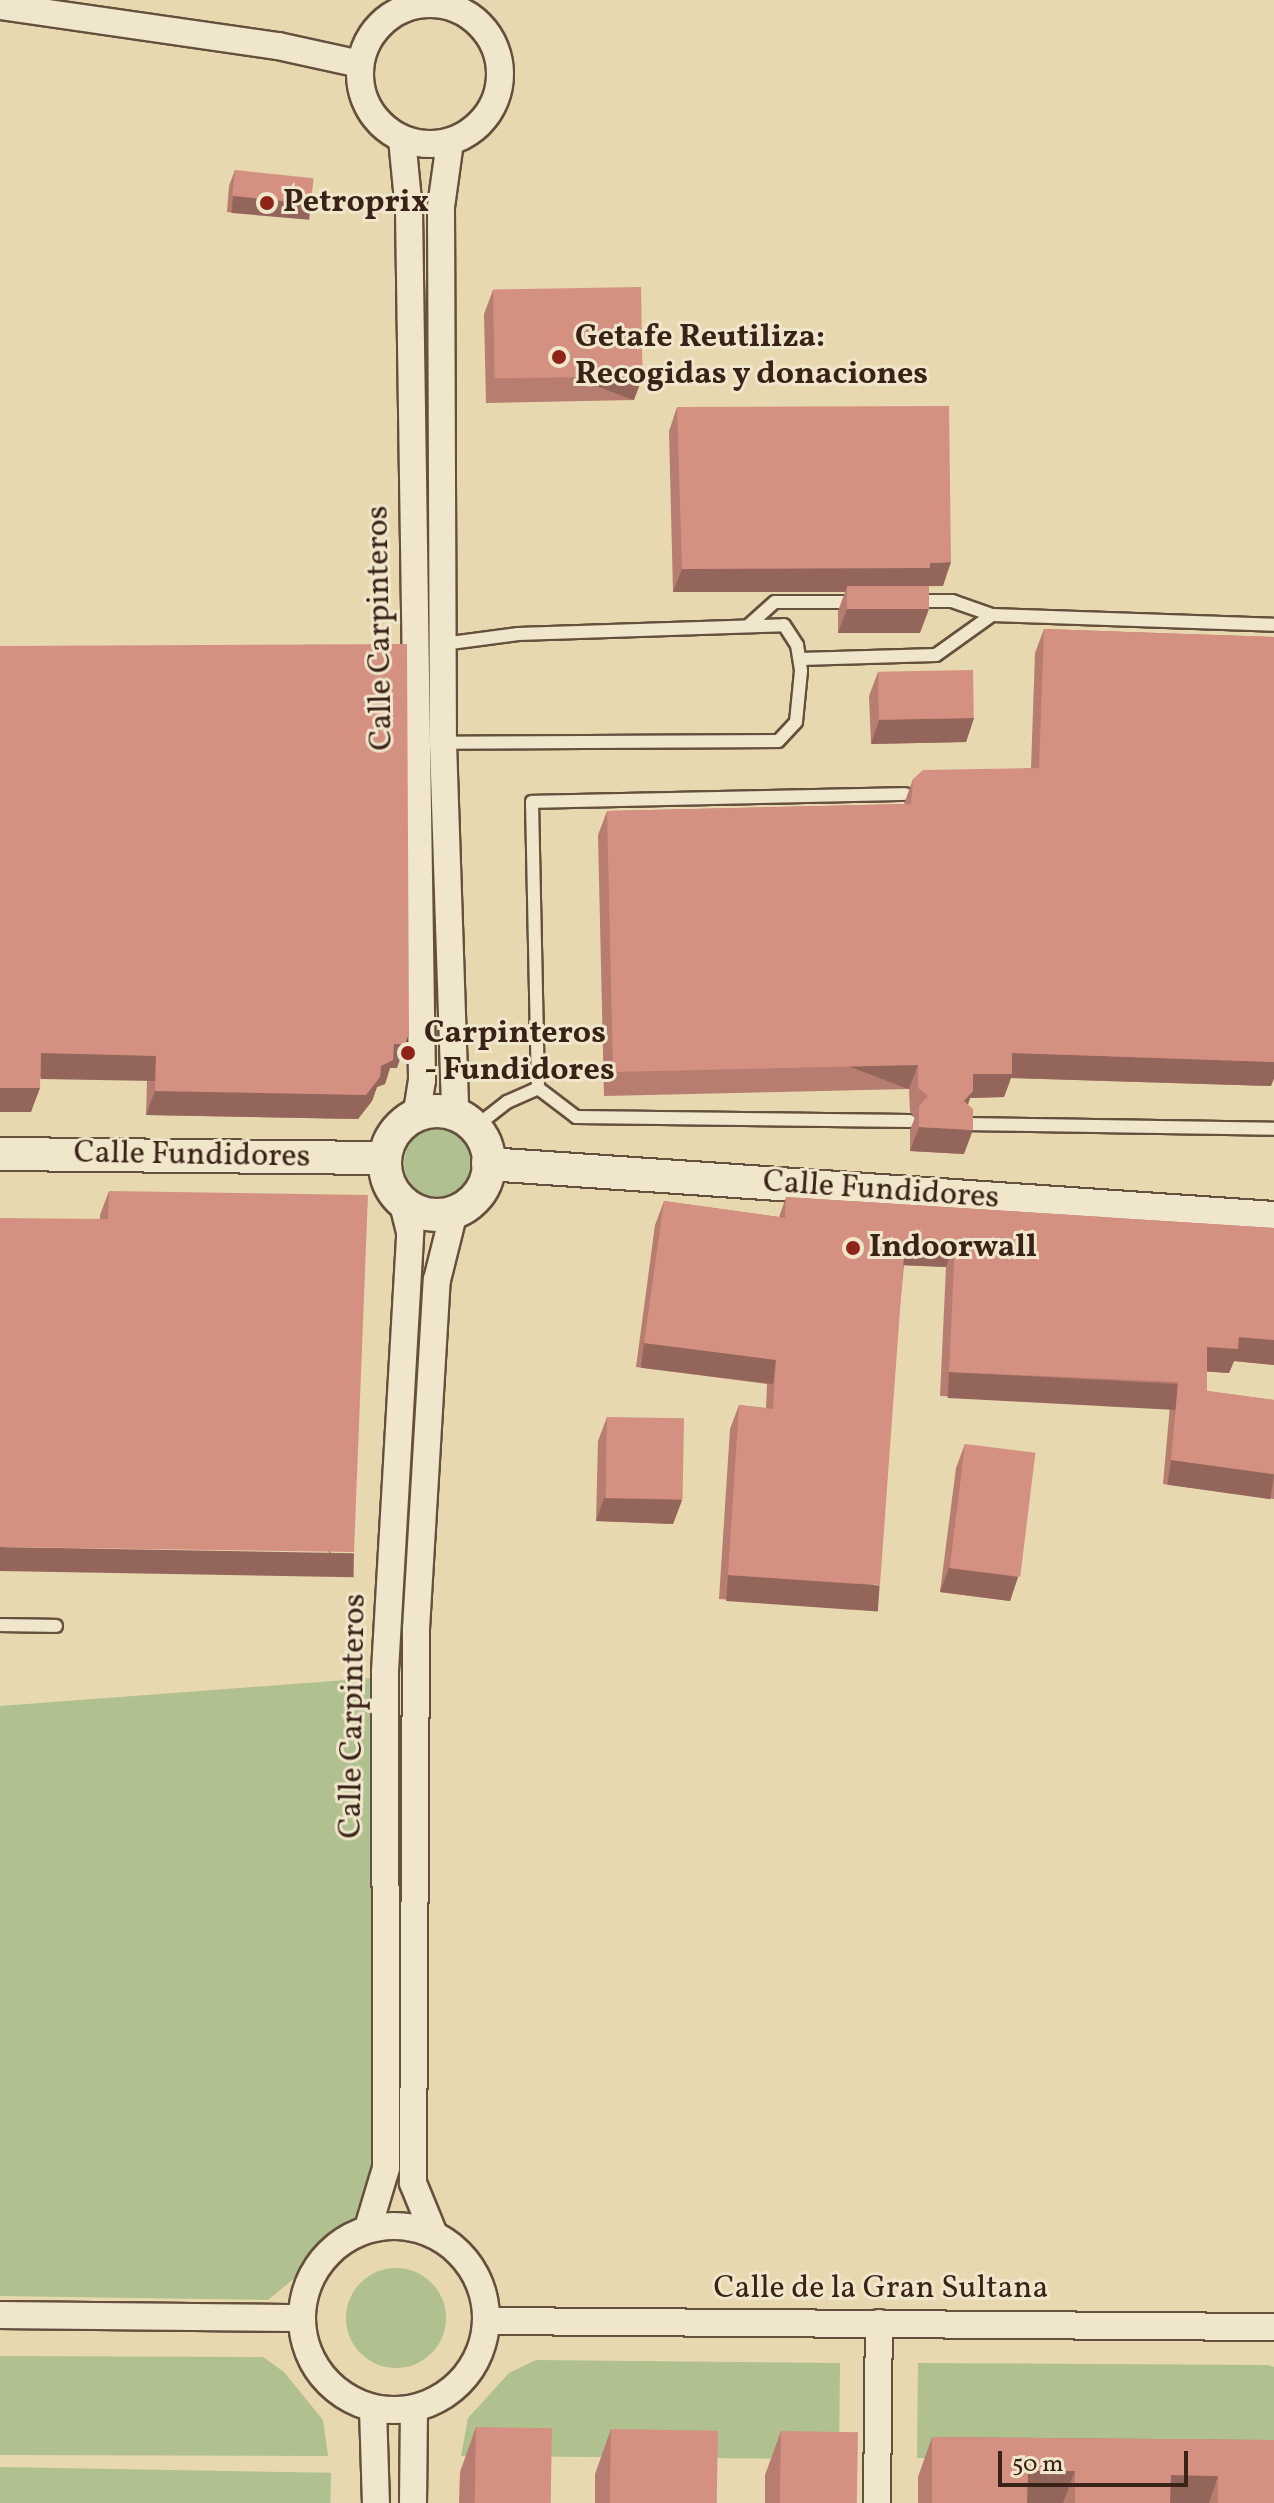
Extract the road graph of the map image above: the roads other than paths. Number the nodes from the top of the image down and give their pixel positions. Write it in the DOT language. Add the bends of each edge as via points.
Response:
graph roads {
  1 [pos="449,3"];
  2 [pos="402,5"];
  3 [pos="0,6"];
  4 [pos="360,64"];
  5 [pos="402,139"];
  6 [pos="450,142"];
  7 [pos="893,601"];
  8 [pos="864,602"];
  9 [pos="992,615"];
  10 [pos="1274,625"];
  11 [pos="748,626"];
  12 [pos="443,644"];
  13 [pos="383,646"];
  14 [pos="415,646"];
  15 [pos="800,659"];
  16 [pos="443,743"];
  17 [pos="905,794"];
  18 [pos="538,1088"];
  19 [pos="416,1116"];
  20 [pos="465,1120"];
  21 [pos="910,1121"];
  22 [pos="964,1124"];
  23 [pos="1274,1129"];
  24 [pos="0,1154"];
  25 [pos="385,1158"];
  26 [pos="488,1164"];
  27 [pos="403,1203"];
  28 [pos="454,1212"];
  29 [pos="1274,1218"];
  30 [pos="0,1625"];
  31 [pos="56,1626"];
  32 [pos="368,2228"];
  33 [pos="433,2232"];
  34 [pos="0,2315"];
  35 [pos="302,2318"];
  36 [pos="488,2321"];
  37 [pos="879,2323"];
  38 [pos="1274,2327"];
  39 [pos="373,2409"];
  40 [pos="414,2409"];
  41 [pos="376,2503"];
  42 [pos="413,2503"];
  43 [pos="877,2503"];
  1 -- 2 [label="street"];
  1 -- 6 [label="street" via="477,22 500,65 499,89 488,112"];
  2 -- 4 [label="street" via="368,40"];
  3 -- 4 [label="street" via="278,46"];
  4 -- 5 [label="street" via="362,95 373,117"];
  5 -- 6 [label="street" via="426,145"];
  5 -- 14 [label="street, Calle Carpinteros" via="409,211"];
  6 -- 12 [label="street, Calle Carpinteros" via="441,207"];
  7 -- 9 [label="lane" via="952,601"];
  8 -- 11 [label="lane" via="775,602"];
  9 -- 10 [label="lane"];
  9 -- 15 [label="lane" via="936,655"];
  11 -- 12 [label="lane" via="518,634"];
  11 -- 15 [label="lane" via="784,625"];
  12 -- 14 [label="street"];
  12 -- 16 [label="street, Calle Carpinteros"];
  13 -- 14 [label="street"];
  14 -- 19 [label="street, Calle Carpinteros" via="422,1080"];
  15 -- 16 [label="lane" via="796,722 778,741"];
  16 -- 20 [label="street, Calle Carpinteros"];
  17 -- 18 [label="lane" via="532,802"];
  18 -- 20 [label="lane"];
  18 -- 21 [label="lane" via="576,1117"];
  19 -- 20 [label="street"];
  19 -- 25 [label="street" via="395,1133"];
  20 -- 26 [label="street" via="484,1142"];
  22 -- 23 [label="lane"];
  24 -- 25 [label="street, Calle Fundidores"];
  25 -- 27 [label="street" via="388,1183"];
  26 -- 28 [label="street" via="477,1197"];
  26 -- 29 [label="street, Calle Fundidores"];
  27 -- 28 [label="street" via="427,1215"];
  27 -- 32 [label="street, Calle Carpinteros" via="410,1232 385,1671 386,2168"];
  28 -- 33 [label="street, Calle Carpinteros" via="437,1280 416,1629 413,2183"];
  30 -- 31 [label="lane"];
  32 -- 33 [label="street" via="396,2225"];
  32 -- 35 [label="street" via="329,2251 304,2294"];
  33 -- 36 [label="street" via="475,2270"];
  34 -- 35 [label="street"];
  35 -- 39 [label="street" via="310,2358 332,2387"];
  36 -- 37 [label="street, Calle de la Gran Sultana"];
  36 -- 40 [label="street" via="477,2361 453,2391"];
  37 -- 38 [label="street, Calle de la Gran Sultana"];
  37 -- 43 [label="street"];
  39 -- 40 [label="street"];
  39 -- 41 [label="street"];
  40 -- 42 [label="street"];
}
